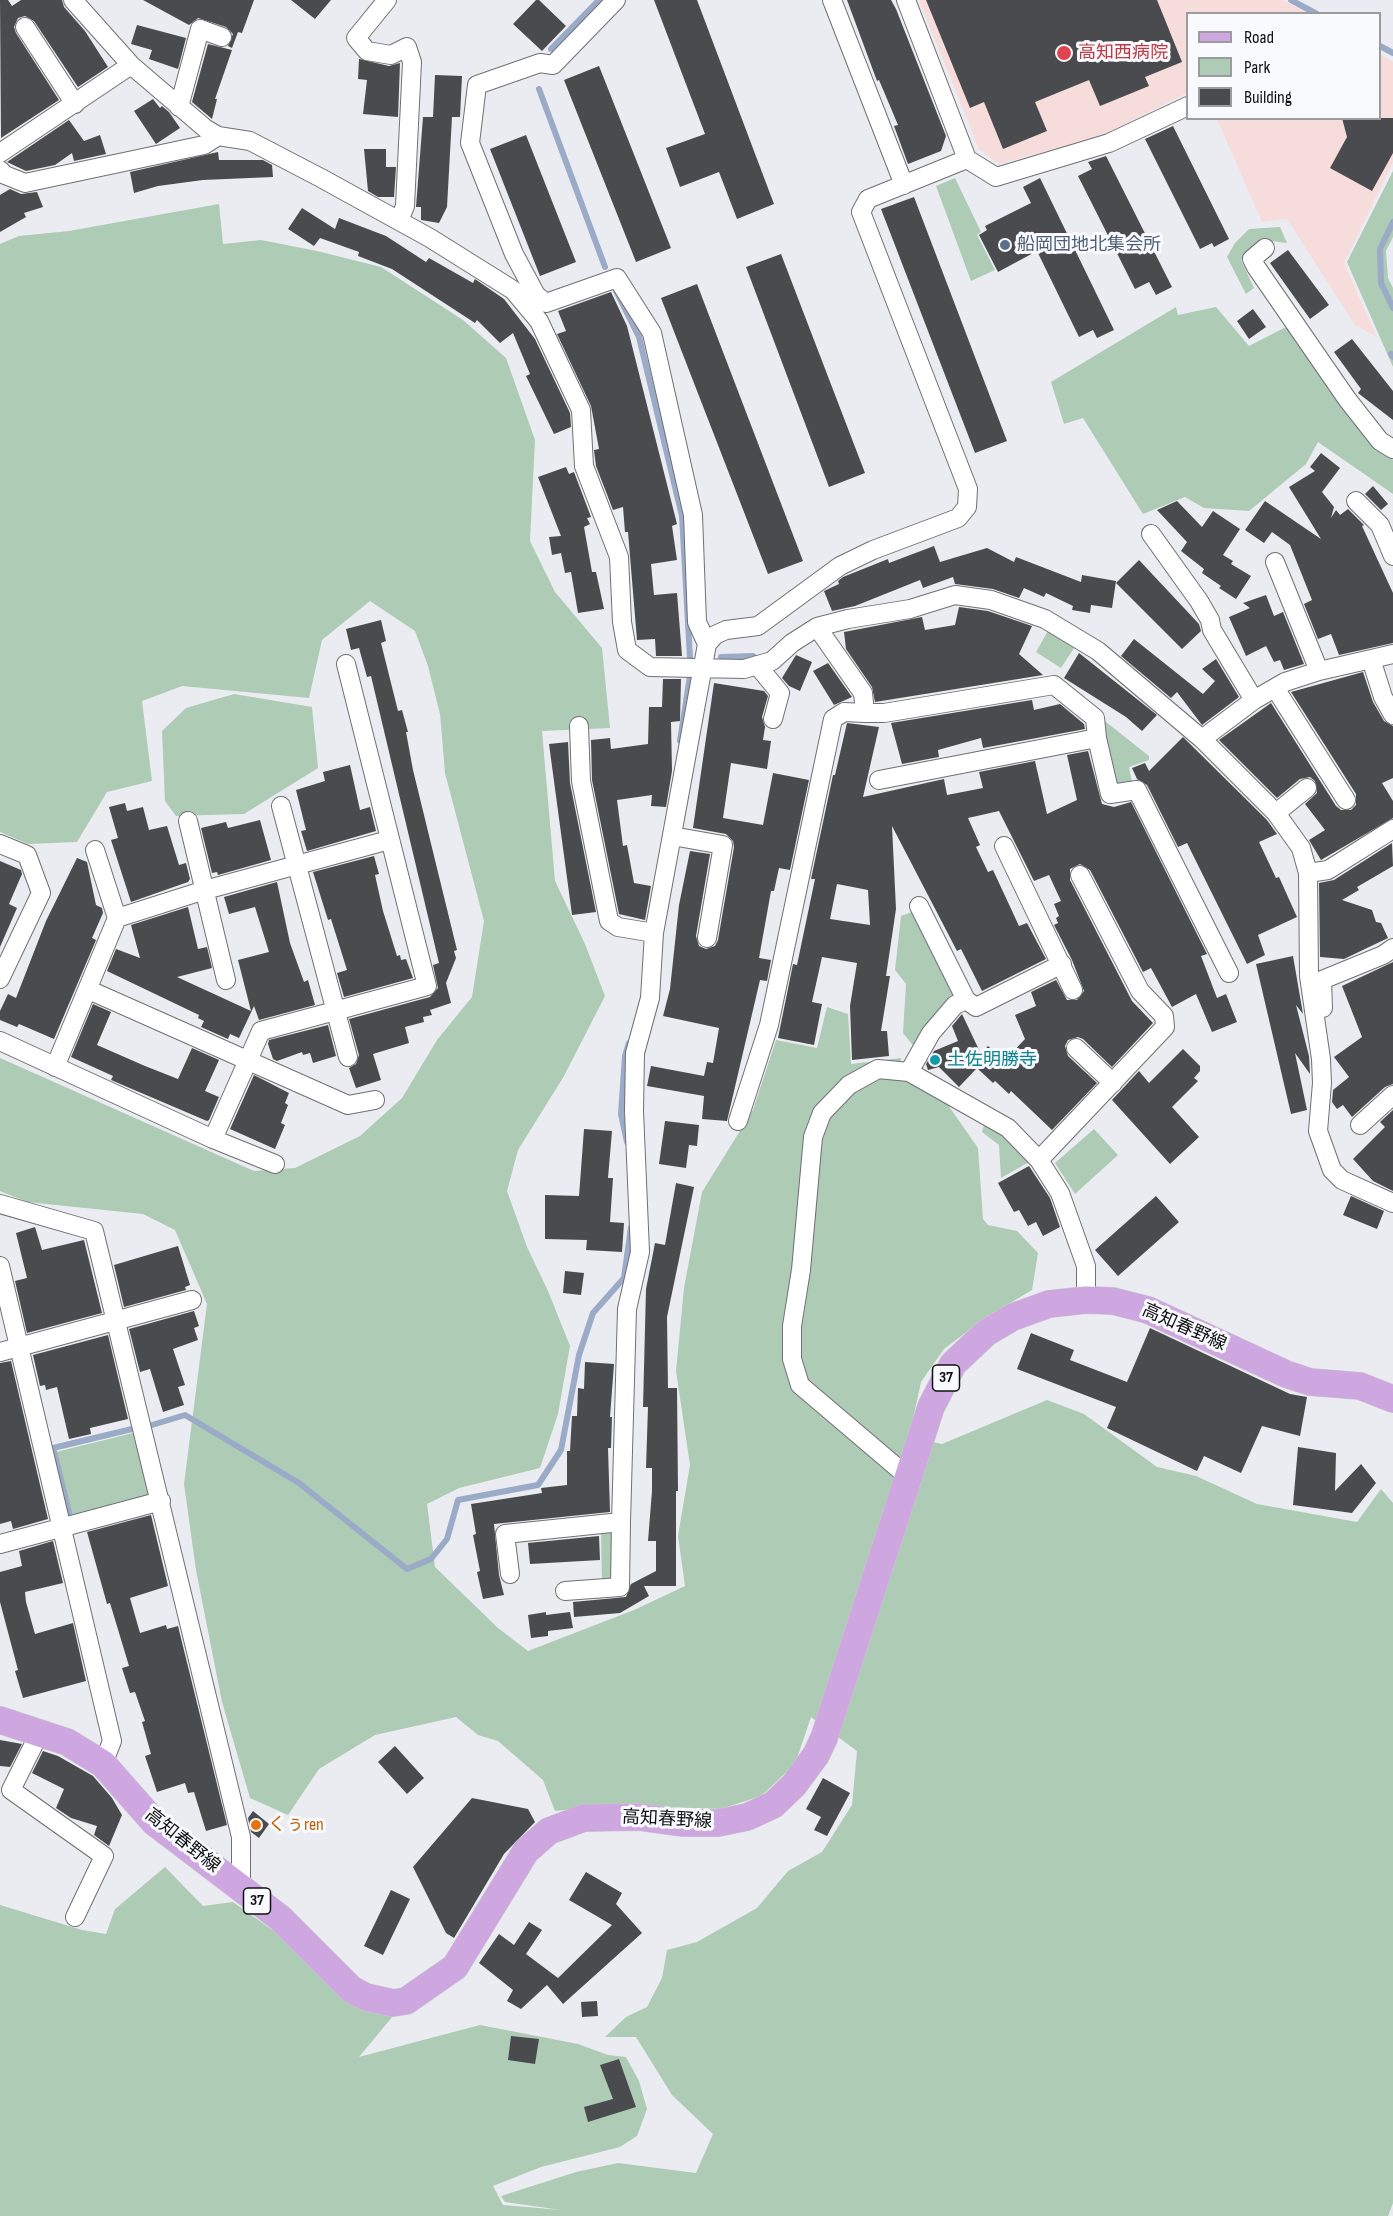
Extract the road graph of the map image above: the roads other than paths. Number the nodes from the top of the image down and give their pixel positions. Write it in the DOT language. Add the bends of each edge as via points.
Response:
graph roads {
  1 [pos="74,0"];
  2 [pos="387,0"];
  3 [pos="616,0"];
  4 [pos="832,0"];
  5 [pos="906,0"];
  6 [pos="25,27"];
  7 [pos="222,37"];
  8 [pos="131,64"];
  9 [pos="75,104"];
  10 [pos="179,107"];
  11 [pos="1186,107"];
  12 [pos="218,136"];
  13 [pos="0,153"];
  14 [pos="967,159"];
  15 [pos="0,170"];
  16 [pos="904,184"];
  17 [pos="399,220"];
  18 [pos="1265,248"];
  19 [pos="1393,449"];
  20 [pos="1356,501"];
  21 [pos="1151,534"];
  22 [pos="1393,556"];
  23 [pos="1275,562"];
  24 [pos="817,627"];
  25 [pos="707,644"];
  26 [pos="1393,654"];
  27 [pos="1371,659"];
  28 [pos="346,664"];
  29 [pos="757,665"];
  30 [pos="702,669"];
  31 [pos="1319,671"];
  32 [pos="1275,688"];
  33 [pos="1254,700"];
  34 [pos="865,714"];
  35 [pos="1393,715"];
  36 [pos="773,719"];
  37 [pos="579,726"];
  38 [pos="1097,738"];
  39 [pos="1202,739"];
  40 [pos="879,780"];
  41 [pos="1307,788"];
  42 [pos="1346,800"];
  43 [pos="281,807"];
  44 [pos="1276,813"];
  45 [pos="188,821"];
  46 [pos="1393,829"];
  47 [pos="672,836"];
  48 [pos="389,840"];
  49 [pos="0,844"];
  50 [pos="1004,846"];
  51 [pos="95,850"];
  52 [pos="297,865"];
  53 [pos="1308,873"];
  54 [pos="1080,875"];
  55 [pos="205,890"];
  56 [pos="920,906"];
  57 [pos="117,918"];
  58 [pos="654,933"];
  59 [pos="707,938"];
  60 [pos="6,948"];
  61 [pos="1393,948"];
  62 [pos="1062,964"];
  63 [pos="1229,973"];
  64 [pos="0,979"];
  65 [pos="226,980"];
  66 [pos="89,990"];
  67 [pos="1074,990"];
  68 [pos="966,1000"];
  69 [pos="335,1010"];
  70 [pos="1316,1032"];
  71 [pos="0,1041"];
  72 [pos="1076,1048"];
  73 [pos="348,1057"];
  74 [pos="248,1061"];
  75 [pos="55,1067"];
  76 [pos="909,1072"];
  77 [pos="1113,1083"];
  78 [pos="1393,1095"];
  79 [pos="375,1100"];
  80 [pos="738,1121"];
  81 [pos="1360,1125"];
  82 [pos="213,1139"];
  83 [pos="1039,1160"];
  84 [pos="275,1164"];
  85 [pos="1393,1203"];
  86 [pos="0,1204"];
  87 [pos="0,1266"];
  88 [pos="192,1300"];
  89 [pos="1086,1300"];
  90 [pos="116,1321"];
  91 [pos="20,1347"];
  92 [pos="0,1352"];
  93 [pos="1393,1399"];
  94 [pos="907,1476"];
  95 [pos="161,1501"];
  96 [pos="621,1522"];
  97 [pos="60,1528"];
  98 [pos="0,1544"];
  99 [pos="510,1574"];
  100 [pos="565,1591"];
  101 [pos="1,1716"];
  102 [pos="40,1732"];
  103 [pos="103,1764"];
  104 [pos="241,1888"];
  105 [pos="75,1917"];
  1 -- 8 [label="street"];
  2 -- 17 [label="street" via="356,38 367,51 390,55 407,47 412,62 405,207"];
  3 -- 25 [label="street" via="553,64 540,63 477,85 470,143 513,254 536,295 546,303 617,278 652,333 693,515 697,622"];
  4 -- 16 [label="street"];
  5 -- 14 [label="street"];
  6 -- 9 [label="street"];
  7 -- 10 [label="street" via="192,26"];
  8 -- 9 [label="street"];
  8 -- 10 [label="street"];
  9 -- 13 [label="street"];
  10 -- 12 [label="street"];
  11 -- 14 [label="street" via="1109,143 996,177"];
  12 -- 15 [label="street" via="204,145 25,183"];
  12 -- 17 [label="street" via="250,141"];
  14 -- 16 [label="street"];
  16 -- 25 [label="street" via="868,199 861,212 968,489 967,507 957,518 840,566 759,626 726,630"];
  17 -- 30 [label="street" via="513,290 539,321 581,410 584,466 619,557 627,650 650,667"];
  18 -- 19 [label="street" via="1252,259 1256,267 1347,399 1380,441"];
  20 -- 22 [label="street" via="1380,525"];
  21 -- 33 [label="street" via="1199,601"];
  23 -- 31 [label="street"];
  24 -- 29 [label="street" via="772,661"];
  24 -- 34 [label="street" via="863,693"];
  24 -- 39 [label="street" via="910,609 955,595 991,600 1045,619 1098,651"];
  25 -- 30 [label="street"];
  26 -- 27 [label="street"];
  27 -- 31 [label="street"];
  27 -- 35 [label="street"];
  28 -- 48 [label="street"];
  29 -- 30 [label="street" via="744,669"];
  29 -- 36 [label="street" via="780,693"];
  30 -- 47 [label="street"];
  31 -- 32 [label="street"];
  32 -- 33 [label="street"];
  32 -- 42 [label="street"];
  33 -- 39 [label="street"];
  34 -- 38 [label="street" via="1054,685 1095,718"];
  34 -- 80 [label="street" via="844,712 833,719 769,1025"];
  37 -- 58 [label="street" via="581,781 609,921 618,927"];
  38 -- 40 [label="street"];
  38 -- 63 [label="street" via="1110,794 1137,790"];
  39 -- 44 [label="street"];
  41 -- 44 [label="street"];
  43 -- 52 [label="street"];
  44 -- 53 [label="street" via="1301,848"];
  45 -- 55 [label="street"];
  46 -- 53 [label="street" via="1328,870"];
  47 -- 58 [label="street"];
  47 -- 59 [label="street" via="723,845"];
  48 -- 52 [label="street"];
  48 -- 69 [label="street" via="427,986"];
  49 -- 60 [label="street" via="27,855 41,893"];
  50 -- 62 [label="street"];
  51 -- 57 [label="street"];
  52 -- 55 [label="street"];
  52 -- 69 [label="street"];
  53 -- 70 [label="street" via="1306,934"];
  54 -- 77 [label="street" via="1140,992 1164,1016 1165,1027"];
  55 -- 57 [label="street"];
  55 -- 65 [label="street"];
  56 -- 68 [label="street"];
  57 -- 66 [label="street"];
  58 -- 96 [label="street" via="650,998 635,1053 640,1252 627,1310"];
  60 -- 64 [label="street"];
  61 -- 70 [label="street" via="1322,980 1323,1019"];
  62 -- 67 [label="street"];
  62 -- 68 [label="street" via="976,1007"];
  66 -- 74 [label="street"];
  66 -- 75 [label="street"];
  68 -- 76 [label="street" via="955,1005 931,1033"];
  69 -- 73 [label="street"];
  69 -- 74 [label="street" via="261,1031"];
  70 -- 85 [label="street" via="1322,1083 1318,1131 1332,1170 1342,1180"];
  71 -- 75 [label="street"];
  72 -- 77 [label="street"];
  74 -- 79 [label="street" via="348,1105"];
  74 -- 82 [label="street"];
  75 -- 82 [label="street"];
  76 -- 83 [label="street" via="1008,1128"];
  76 -- 94 [label="street" via="878,1069 849,1084 822,1113 813,1137 792,1326 792,1359 800,1384"];
  77 -- 83 [label="street"];
  78 -- 81 [label="street"];
  82 -- 84 [label="street"];
  83 -- 89 [label="street" via="1060,1193 1086,1266"];
  86 -- 90 [label="street" via="94,1231"];
  87 -- 91 [label="street"];
  88 -- 90 [label="street"];
  89 -- 93 [label="main road, 高知春野線 / 37" via="1113,1301 1148,1310 1286,1374 1310,1382 1360,1386"];
  89 -- 94 [label="main road, 高知春野線 / 37" via="1048,1304 1013,1317 986,1333 953,1364 931,1407"];
  90 -- 91 [label="street"];
  90 -- 95 [label="street"];
  91 -- 92 [label="street"];
  91 -- 97 [label="street"];
  94 -- 104 [label="main road, 高知春野線 / 37" via="824,1738 794,1785 773,1805 747,1817 718,1823 639,1817 584,1818 549,1831 526,1851 456,1967 406,2001 384,2001 351,1989 280,1918"];
  95 -- 97 [label="street"];
  95 -- 104 [label="street" via="241,1837"];
  96 -- 99 [label="street" via="505,1534"];
  96 -- 100 [label="street" via="620,1587"];
  97 -- 98 [label="street"];
  97 -- 103 [label="street" via="112,1741"];
  101 -- 102 [label="main road, 高知春野線 / 37"];
  102 -- 103 [label="main road, 高知春野線 / 37"];
  102 -- 105 [label="street" via="11,1790 104,1856"];
  103 -- 104 [label="main road, 高知春野線 / 37" via="154,1822"];
}
